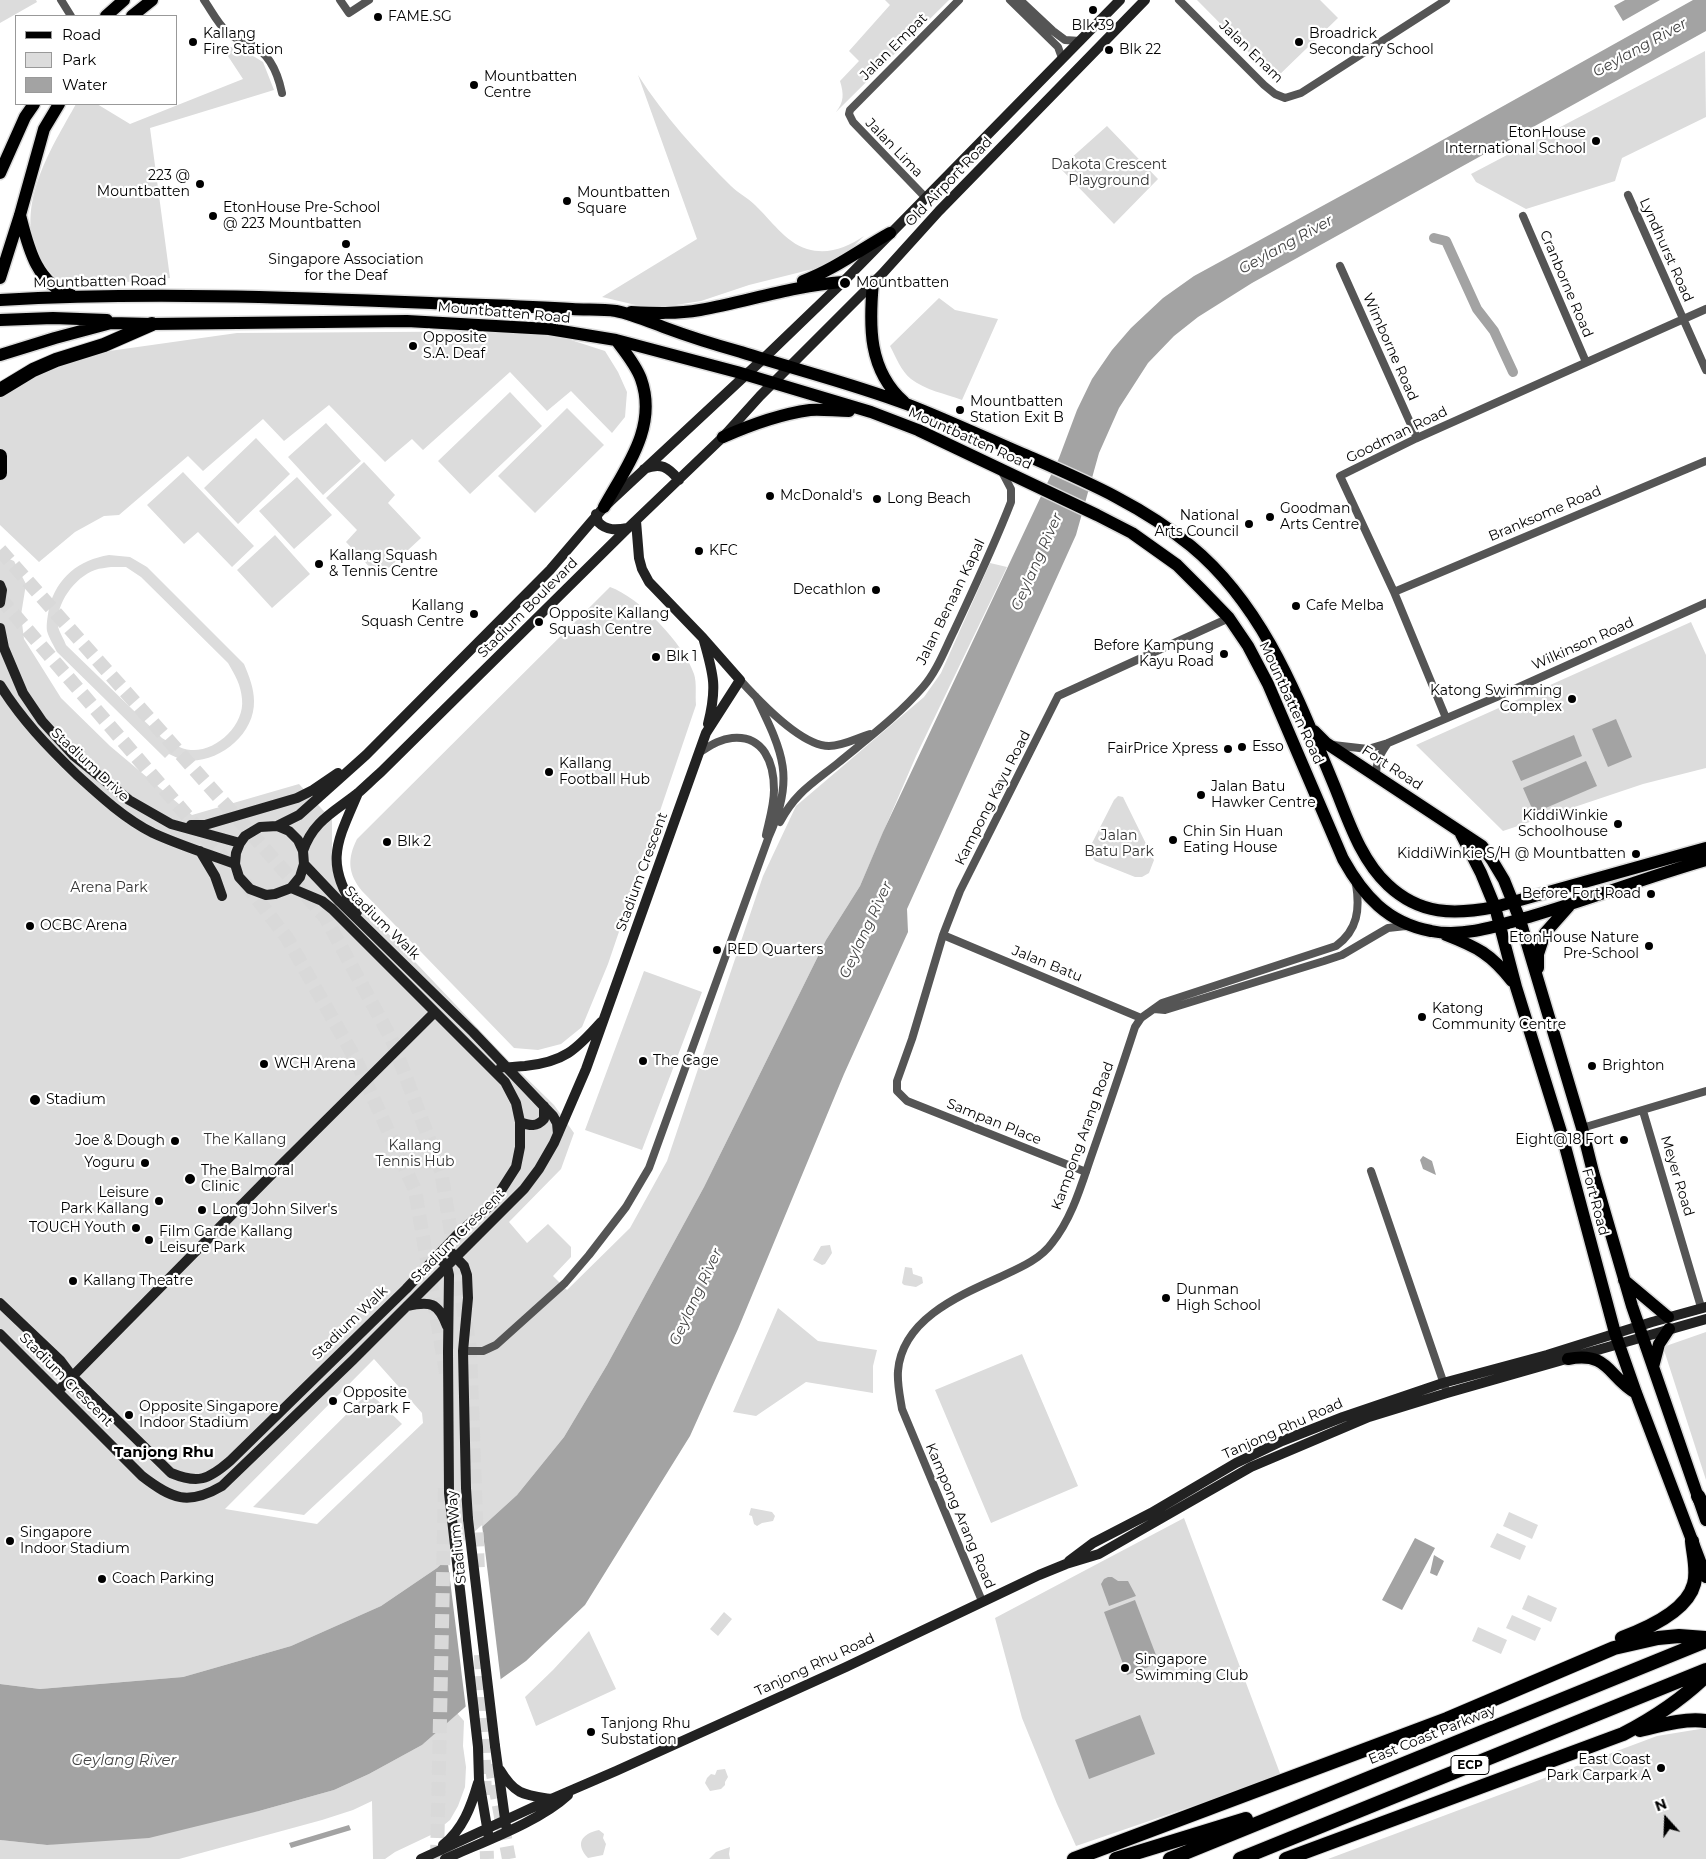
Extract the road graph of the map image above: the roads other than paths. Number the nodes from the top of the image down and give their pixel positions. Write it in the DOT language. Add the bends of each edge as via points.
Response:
graph roads {
  1 [pos="62,0"];
  2 [pos="124,0"];
  3 [pos="152,0"];
  4 [pos="204,0"];
  5 [pos="340,0"];
  6 [pos="369,0"];
  7 [pos="959,0"];
  8 [pos="1010,0"];
  9 [pos="1020,0"];
  10 [pos="1120,0"];
  11 [pos="1145,0"];
  12 [pos="1179,0"];
  13 [pos="1446,0"];
  14 [pos="70,15"];
  15 [pos="107,15"];
  16 [pos="133,15"];
  17 [pos="1080,40"];
  18 [pos="1062,58"];
  19 [pos="282,93"];
  20 [pos="33,105"];
  21 [pos="58,105"];
  22 [pos="849,114"];
  23 [pos="0,172"];
  24 [pos="1628,196"];
  25 [pos="925,197"];
  26 [pos="20,215"];
  27 [pos="1523,216"];
  28 [pos="890,233"];
  29 [pos="1340,266"];
  30 [pos="0,278"];
  31 [pos="843,282"];
  32 [pos="873,282"];
  33 [pos="773,292"];
  34 [pos="76,296"];
  35 [pos="0,300"];
  36 [pos="1706,309"];
  37 [pos="618,312"];
  38 [pos="1683,319"];
  39 [pos="0,320"];
  40 [pos="111,324"];
  41 [pos="152,324"];
  42 [pos="616,340"];
  43 [pos="0,355"];
  44 [pos="763,359"];
  45 [pos="1586,362"];
  46 [pos="790,366"];
  47 [pos="1706,370"];
  48 [pos="746,375"];
  49 [pos="773,383"];
  50 [pos="0,390"];
  51 [pos="908,405"];
  52 [pos="871,412"];
  53 [pos="724,437"];
  54 [pos="1417,438"];
  55 [pos="0,456"];
  56 [pos="1706,460"];
  57 [pos="1000,469"];
  58 [pos="642,470"];
  59 [pos="0,474"];
  60 [pos="679,480"];
  61 [pos="600,510"];
  62 [pos="632,524"];
  63 [pos="0,585"];
  64 [pos="1394,592"];
  65 [pos="0,603"];
  66 [pos="1706,603"];
  67 [pos="1229,618"];
  68 [pos="0,628"];
  69 [pos="703,638"];
  70 [pos="740,680"];
  71 [pos="0,685"];
  72 [pos="756,697"];
  73 [pos="1446,718"];
  74 [pos="1309,725"];
  75 [pos="876,731"];
  76 [pos="706,733"];
  77 [pos="1326,743"];
  78 [pos="1388,743"];
  79 [pos="700,752"];
  80 [pos="366,755"];
  81 [pos="1376,776"];
  82 [pos="358,792"];
  83 [pos="172,824"];
  84 [pos="277,826"];
  85 [pos="1461,834"];
  86 [pos="240,843"];
  87 [pos="1706,848"];
  88 [pos="764,850"];
  89 [pos="200,851"];
  90 [pos="304,851"];
  91 [pos="1706,860"];
  92 [pos="235,864"];
  93 [pos="304,864"];
  94 [pos="1355,880"];
  95 [pos="291,888"];
  96 [pos="222,896"];
  97 [pos="1513,902"];
  98 [pos="1569,906"];
  99 [pos="1494,907"];
  100 [pos="1520,920"];
  101 [pos="1410,925"];
  102 [pos="1500,925"];
  103 [pos="370,932"];
  104 [pos="1440,933"];
  105 [pos="943,935"];
  106 [pos="1537,978"];
  107 [pos="1516,987"];
  108 [pos="1154,1009"];
  109 [pos="435,1012"];
  110 [pos="606,1018"];
  111 [pos="1141,1018"];
  112 [pos="488,1065"];
  113 [pos="505,1067"];
  114 [pos="898,1091"];
  115 [pos="1706,1091"];
  116 [pos="544,1106"];
  117 [pos="1643,1110"];
  118 [pos="520,1122"];
  119 [pos="1582,1128"];
  120 [pos="558,1134"];
  121 [pos="1372,1171"];
  122 [pos="1086,1172"];
  123 [pos="446,1246"];
  124 [pos="437,1256"];
  125 [pos="457,1257"];
  126 [pos="447,1266"];
  127 [pos="1624,1280"];
  128 [pos="0,1303"];
  129 [pos="407,1306"];
  130 [pos="1704,1307"];
  131 [pos="1706,1319"];
  132 [pos="1669,1323"];
  133 [pos="448,1329"];
  134 [pos="1640,1331"];
  135 [pos="0,1334"];
  136 [pos="1617,1338"];
  137 [pos="463,1351"];
  138 [pos="1568,1359"];
  139 [pos="1653,1368"];
  140 [pos="72,1376"];
  141 [pos="1445,1388"];
  142 [pos="58,1391"];
  143 [pos="1636,1394"];
  144 [pos="1698,1496"];
  145 [pos="1706,1510"];
  146 [pos="1706,1520"];
  147 [pos="1692,1541"];
  148 [pos="1706,1577"];
  149 [pos="982,1601"];
  150 [pos="1706,1639"];
  151 [pos="1574,1665"];
  152 [pos="1706,1670"];
  153 [pos="1706,1676"];
  154 [pos="1706,1721"];
  155 [pos="1623,1734"];
  156 [pos="498,1767"];
  157 [pos="479,1780"];
  158 [pos="574,1789"];
  159 [pos="551,1798"];
  160 [pos="1279,1815"];
  161 [pos="506,1826"];
  162 [pos="487,1828"];
  163 [pos="489,1839"];
  164 [pos="436,1851"];
  165 [pos="421,1859"];
  166 [pos="445,1859"];
  167 [pos="1074,1859"];
  168 [pos="1116,1859"];
  169 [pos="1170,1859"];
  170 [pos="1240,1859"];
  171 [pos="1286,1859"];
  1 -- 14 [label="street"];
  2 -- 15 [label="main road"];
  3 -- 16 [label="main road"];
  4 -- 19 [label="street" via="226,31 240,42 262,50"];
  5 -- 6 [label="street" via="349,13"];
  7 -- 22 [label="street, Jalan Empat"];
  8 -- 18 [label="street" via="1053,41"];
  9 -- 17 [label="street" via="1053,32 1065,40"];
  10 -- 17 [label="street, Old Airport Road"];
  11 -- 32 [label="street, Old Airport Road"];
  12 -- 13 [label="street, Jalan Enam" via="1264,85 1285,98 1301,93"];
  17 -- 18 [label="street, Old Airport Road"];
  18 -- 25 [label="street, Old Airport Road"];
  20 -- 23 [label="main road"];
  21 -- 26 [label="main road" via="44,129"];
  22 -- 25 [label="street, Jalan Lima"];
  24 -- 38 [label="street, Lyndhurst Road"];
  25 -- 28 [label="street, Old Airport Road"];
  26 -- 30 [label="main road"];
  26 -- 34 [label="main road" via="38,268 60,292"];
  27 -- 45 [label="street, Cranborne Road"];
  28 -- 31 [label="street, Old Airport Road"];
  28 -- 33 [label="main road" via="819,275"];
  29 -- 54 [label="street, Wimborne Road"];
  31 -- 33 [label="main road"];
  31 -- 44 [label="street, Old Airport Road"];
  32 -- 46 [label="street, Old Airport Road"];
  32 -- 51 [label="main road" via="872,346 882,375 893,392"];
  33 -- 37 [label="main road" via="669,314"];
  34 -- 35 [label="main road, Mountbatten Road"];
  34 -- 37 [label="main road, Mountbatten Road" via="353,299"];
  36 -- 38 [label="street, Goodman Road"];
  37 -- 44 [label="main road, Mountbatten Road"];
  38 -- 45 [label="street, Goodman Road"];
  38 -- 47 [label="street, Lyndhurst Road"];
  39 -- 40 [label="main road" via="53,318 107,320"];
  40 -- 41 [label="main road, Mountbatten Road"];
  40 -- 43 [label="main road, Mountbatten Road"];
  41 -- 42 [label="main road, Mountbatten Road" via="408,321 549,329"];
  41 -- 50 [label="highway" via="104,346 56,360"];
  42 -- 48 [label="main road, Mountbatten Road"];
  42 -- 61 [label="main road" via="641,379 646,415 642,437"];
  44 -- 46 [label="main road, Mountbatten Road"];
  44 -- 48 [label="street, Old Airport Road"];
  45 -- 54 [label="street, Goodman Road"];
  46 -- 49 [label="street, Old Airport Road"];
  46 -- 51 [label="main road, Mountbatten Road"];
  48 -- 49 [label="main road, Mountbatten Road"];
  48 -- 58 [label="street, Stadium Boulevard"];
  49 -- 52 [label="main road, Mountbatten Road"];
  49 -- 53 [label="street, Stadium Boulevard"];
  51 -- 74 [label="main road, Mountbatten Road" via="1102,490 1146,512 1191,546 1219,572 1248,607 1268,638"];
  52 -- 53 [label="main road" via="811,410 749,426"];
  52 -- 57 [label="main road, Mountbatten Road" via="918,430"];
  53 -- 60 [label="street, Stadium Boulevard"];
  54 -- 64 [label="street, Goodman Road" via="1340,476"];
  55 -- 59 [label="highway"];
  56 -- 64 [label="street, Branksome Road"];
  57 -- 67 [label="main road, Mountbatten Road" via="1132,534 1177,565"];
  57 -- 75 [label="street, Jalan Benaan Kapal" via="1011,489 1012,502 946,649 924,686"];
  58 -- 60 [label="street" via="660,466 671,470"];
  58 -- 61 [label="street, Stadium Boulevard"];
  60 -- 62 [label="street, Stadium Boulevard"];
  61 -- 62 [label="street" via="598,522 605,528 614,530"];
  61 -- 80 [label="street, Stadium Boulevard" via="550,570"];
  62 -- 69 [label="street" via="639,558 649,582"];
  62 -- 82 [label="street, Stadium Boulevard"];
  63 -- 65 [label="street"];
  64 -- 73 [label="street, Goodman Road"];
  66 -- 73 [label="street, Wilkinson Road"];
  67 -- 94 [label="main road, Mountbatten Road" via="1268,684"];
  67 -- 105 [label="street, Kampong Kayu Road" via="1058,696 978,853"];
  68 -- 83 [label="street, Stadium Drive" via="4,648 23,693 42,721 106,784"];
  69 -- 70 [label="street, Jalan Benaan Kapal"];
  69 -- 76 [label="street" via="715,688"];
  70 -- 72 [label="street, Jalan Benaan Kapal"];
  70 -- 76 [label="street, Stadium Crescent"];
  71 -- 89 [label="street, Stadium Drive" via="27,723 95,791 154,833"];
  72 -- 75 [label="street, Jalan Benaan Kapal" via="797,734 817,745 842,744"];
  72 -- 88 [label="street, Jalan Benaan Kapal" via="776,740 784,770 779,813"];
  73 -- 78 [label="street, Wilkinson Road"];
  74 -- 77 [label="main road, Fort Road"];
  74 -- 99 [label="main road, Mountbatten Road" via="1362,852 1392,889 1413,903 1442,911 1467,912"];
  75 -- 88 [label="street, Jalan Benaan Kapal" via="808,785 789,806"];
  76 -- 79 [label="street, Stadium Crescent"];
  77 -- 78 [label="street, Wilkinson Road" via="1368,749"];
  77 -- 81 [label="main road, Fort Road"];
  78 -- 81 [label="street" via="1378,759"];
  79 -- 88 [label="street" via="732,738 747,739 766,752 771,763 774,791"];
  79 -- 110 [label="street, Stadium Crescent"];
  80 -- 83 [label="street" via="297,798 205,825"];
  80 -- 84 [label="street, Stadium Boulevard" via="299,816"];
  81 -- 85 [label="main road, Fort Road"];
  82 -- 90 [label="street, Stadium Boulevard" via="323,818 307,839"];
  82 -- 103 [label="street" via="344,825 336,861 345,894"];
  83 -- 86 [label="street, Stadium Drive"];
  84 -- 86 [label="street, Stadium Boulevard" via="252,830"];
  84 -- 90 [label="street" via="289,831"];
  85 -- 97 [label="main road, Fort Road" via="1482,846 1504,880"];
  85 -- 99 [label="main road, Fort Road"];
  86 -- 92 [label="street"];
  87 -- 97 [label="main road, Mountbatten Road"];
  88 -- 137 [label="street, Jalan Benaan Kapal" via="649,1168 626,1207 565,1283 496,1345 483,1351"];
  89 -- 92 [label="street, Stadium Drive"];
  89 -- 96 [label="street" via="216,876"];
  90 -- 93 [label="street, Stadium Boulevard"];
  91 -- 98 [label="main road, Mountbatten Road"];
  92 -- 95 [label="street" via="244,884 258,893 275,894"];
  93 -- 95 [label="street, Stadium Boulevard" via="300,877"];
  93 -- 103 [label="street, Stadium Walk"];
  94 -- 101 [label="main road, Mountbatten Road" via="1380,908"];
  94 -- 108 [label="street" via="1358,912 1350,933 1336,946 1162,1003"];
  95 -- 109 [label="street, Stadium Walk" via="322,901 332,909"];
  97 -- 99 [label="main road, Mountbatten Road"];
  97 -- 100 [label="main road, Fort Road"];
  98 -- 100 [label="main road, Mountbatten Road"];
  98 -- 106 [label="main road" via="1545,933 1538,954"];
  99 -- 102 [label="main road, Fort Road"];
  100 -- 102 [label="main road, Mountbatten Road"];
  100 -- 106 [label="main road, Fort Road"];
  101 -- 104 [label="main road, Mountbatten Road"];
  101 -- 108 [label="street" via="1388,928 1342,954 1310,966 1165,1010"];
  102 -- 104 [label="main road, Mountbatten Road"];
  102 -- 107 [label="main road, Fort Road"];
  103 -- 113 [label="street, Stadium Walk"];
  104 -- 107 [label="main road" via="1485,953"];
  105 -- 111 [label="street, Jalan Batu"];
  105 -- 114 [label="street, Kampong Kayu Road" via="897,1081"];
  106 -- 119 [label="main road, Fort Road"];
  107 -- 136 [label="main road, Fort Road" via="1562,1135"];
  108 -- 111 [label="street"];
  109 -- 112 [label="street, Stadium Walk"];
  109 -- 140 [label="street"];
  110 -- 113 [label="street" via="580,1046 564,1056 548,1063"];
  110 -- 120 [label="street, Stadium Crescent"];
  111 -- 122 [label="street, Kampong Arang Road"];
  112 -- 113 [label="street"];
  112 -- 118 [label="street, Stadium Walk" via="504,1082 516,1103"];
  113 -- 116 [label="street, Stadium Walk"];
  114 -- 122 [label="street, Sampan Place" via="907,1101"];
  115 -- 117 [label="street"];
  116 -- 118 [label="street" via="544,1119 540,1123 528,1125"];
  116 -- 120 [label="street, Stadium Walk" via="553,1116"];
  117 -- 119 [label="street"];
  117 -- 130 [label="street, Meyer Road"];
  118 -- 123 [label="street, Stadium Walk" via="516,1167 508,1182 493,1203"];
  119 -- 127 [label="main road, Fort Road"];
  120 -- 125 [label="street, Stadium Crescent" via="524,1189"];
  121 -- 141 [label="street"];
  122 -- 149 [label="street, Kampong Arang Road" via="1074,1205 1051,1245 1017,1269 934,1312 913,1334 900,1359 898,1385 902,1409"];
  123 -- 124 [label="street, Stadium Walk"];
  123 -- 125 [label="street, Stadium Way"];
  124 -- 126 [label="street"];
  124 -- 140 [label="street, Stadium Walk" via="230,1461 208,1477 186,1479 171,1473"];
  125 -- 126 [label="street, Stadium Crescent"];
  125 -- 137 [label="street, Stadium Way" via="467,1275"];
  126 -- 129 [label="street, Stadium Crescent"];
  126 -- 133 [label="street, Stadium Way"];
  127 -- 132 [label="main road"];
  127 -- 134 [label="main road, Fort Road"];
  128 -- 140 [label="street, Stadium Walk" via="60,1360"];
  129 -- 133 [label="street" via="424,1302 435,1306"];
  129 -- 142 [label="street, Stadium Crescent" via="222,1486 208,1494 184,1499 159,1489 142,1476"];
  130 -- 132 [label="street, Meyer Road"];
  131 -- 132 [label="street, Meyer Road"];
  132 -- 134 [label="street, Meyer Road"];
  132 -- 139 [label="main road"];
  133 -- 157 [label="street, Stadium Way" via="449,1493"];
  134 -- 136 [label="street, Tanjong Rhu Road"];
  134 -- 139 [label="main road, Fort Road"];
  135 -- 142 [label="street, Stadium Crescent"];
  136 -- 138 [label="street, Tanjong Rhu Road"];
  136 -- 141 [label="street, Tanjong Rhu Road" via="1547,1355"];
  136 -- 143 [label="main road, Fort Road"];
  137 -- 156 [label="street, Stadium Way, bridge" via="468,1520"];
  138 -- 141 [label="street, Tanjong Rhu Road"];
  138 -- 143 [label="main road" via="1577,1357 1600,1361"];
  139 -- 144 [label="main road, Fort Road"];
  140 -- 142 [label="street"];
  141 -- 149 [label="street, Tanjong Rhu Road" via="1343,1417 1262,1450 1093,1543 1066,1564"];
  143 -- 147 [label="main road, Fort Road"];
  144 -- 145 [label="highway"];
  144 -- 146 [label="main road, Fort Road"];
  147 -- 148 [label="main road, Fort Road"];
  147 -- 151 [label="highway" via="1694,1584 1684,1601 1669,1616 1612,1642"];
  149 -- 158 [label="street, Tanjong Rhu Road" via="846,1667"];
  150 -- 151 [label="highway" via="1679,1636 1638,1642"];
  150 -- 160 [label="highway, East Coast Parkway / ECP"];
  151 -- 167 [label="highway" via="1447,1719"];
  152 -- 170 [label="highway, ECP"];
  153 -- 155 [label="highway" via="1671,1706"];
  154 -- 155 [label="highway" via="1677,1722"];
  155 -- 171 [label="highway"];
  156 -- 159 [label="street" via="510,1786 519,1792"];
  156 -- 161 [label="street, Stadium Way"];
  157 -- 162 [label="street, Stadium Way"];
  157 -- 164 [label="street" via="464,1822"];
  158 -- 159 [label="street, Tanjong Rhu Road"];
  158 -- 161 [label="street, Tanjong Rhu Road" via="559,1803"];
  159 -- 161 [label="street, Tanjong Rhu Road"];
  160 -- 168 [label="highway" via="1260,1816"];
  160 -- 169 [label="highway, East Coast Parkway / ECP"];
  161 -- 162 [label="street, Tanjong Rhu Road"];
  161 -- 163 [label="street, Tanjong Rhu Road"];
  162 -- 163 [label="street, Stadium Way"];
  162 -- 164 [label="street, Tanjong Rhu Road"];
  163 -- 166 [label="street, Tanjong Rhu Road"];
  164 -- 165 [label="street, Tanjong Rhu Road"];
}
